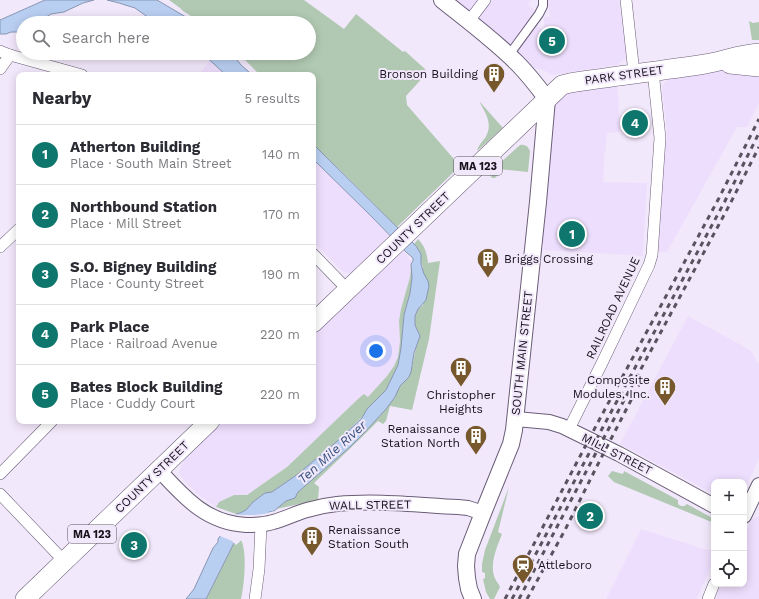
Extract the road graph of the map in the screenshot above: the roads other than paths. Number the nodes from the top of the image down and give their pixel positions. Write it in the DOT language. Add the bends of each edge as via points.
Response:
graph roads {
  1 [pos="442,0"];
  2 [pos="485,0"];
  3 [pos="543,0"];
  4 [pos="626,0"];
  5 [pos="469,21"];
  6 [pos="0,51"];
  7 [pos="759,53"];
  8 [pos="509,55"];
  9 [pos="10,56"];
  10 [pos="16,58"];
  11 [pos="25,60"];
  12 [pos="707,64"];
  13 [pos="759,67"];
  14 [pos="0,69"];
  15 [pos="653,71"];
  16 [pos="71,72"];
  17 [pos="634,73"];
  18 [pos="547,99"];
  19 [pos="16,232"];
  20 [pos="0,247"];
  21 [pos="316,257"];
  22 [pos="348,290"];
  23 [pos="316,320"];
  24 [pos="516,419"];
  25 [pos="49,424"];
  26 [pos="207,424"];
  27 [pos="569,429"];
  28 [pos="159,470"];
  29 [pos="0,474"];
  30 [pos="758,491"];
  31 [pos="0,494"];
  32 [pos="711,504"];
  33 [pos="483,513"];
  34 [pos="745,515"];
  35 [pos="260,525"];
  36 [pos="64,561"];
  37 [pos="713,587"];
  38 [pos="25,599"];
  39 [pos="255,599"];
  40 [pos="473,599"];
  41 [pos="708,599"];
  1 -- 5 [label="main road"];
  2 -- 5 [label="street"];
  3 -- 8 [label="street" via="539,14"];
  4 -- 17 [label="street"];
  5 -- 8 [label="main road"];
  6 -- 9 [label="street"];
  7 -- 12 [label="highway, PARK STREET / MA 123"];
  8 -- 18 [label="main road"];
  9 -- 10 [label="street"];
  9 -- 14 [label="street"];
  11 -- 16 [label="street"];
  12 -- 13 [label="highway, PARK STREET / MA 123"];
  12 -- 15 [label="highway, PARK STREET / MA 123"];
  15 -- 17 [label="highway, PARK STREET / MA 123"];
  15 -- 27 [label="street, RAILROAD AVENUE" via="660,138 652,255"];
  17 -- 18 [label="highway, PARK STREET / MA 123" via="564,84"];
  18 -- 22 [label="highway, COUNTY STREET / MA 123"];
  18 -- 24 [label="main road, SOUTH MAIN STREET"];
  19 -- 20 [label="street"];
  21 -- 22 [label="street"];
  22 -- 23 [label="highway, COUNTY STREET / MA 123"];
  24 -- 27 [label="street, MILL STREET" via="549,422"];
  24 -- 33 [label="main road, SOUTH MAIN STREET" via="511,444"];
  25 -- 29 [label="street"];
  26 -- 28 [label="highway, COUNTY STREET / MA 123"];
  27 -- 32 [label="street, MILL STREET"];
  28 -- 35 [label="street, WALL STREET" via="194,505 210,516 226,522"];
  28 -- 36 [label="highway, COUNTY STREET / MA 123"];
  30 -- 34 [label="street"];
  31 -- 36 [label="street"];
  33 -- 35 [label="street, WALL STREET" via="458,507 390,503 338,504 318,507"];
  33 -- 40 [label="main road, SOUTH MAIN STREET" via="466,561 467,582"];
  35 -- 39 [label="street"];
  36 -- 38 [label="highway, COUNTY STREET / MA 123"];
  37 -- 41 [label="street"];
}
